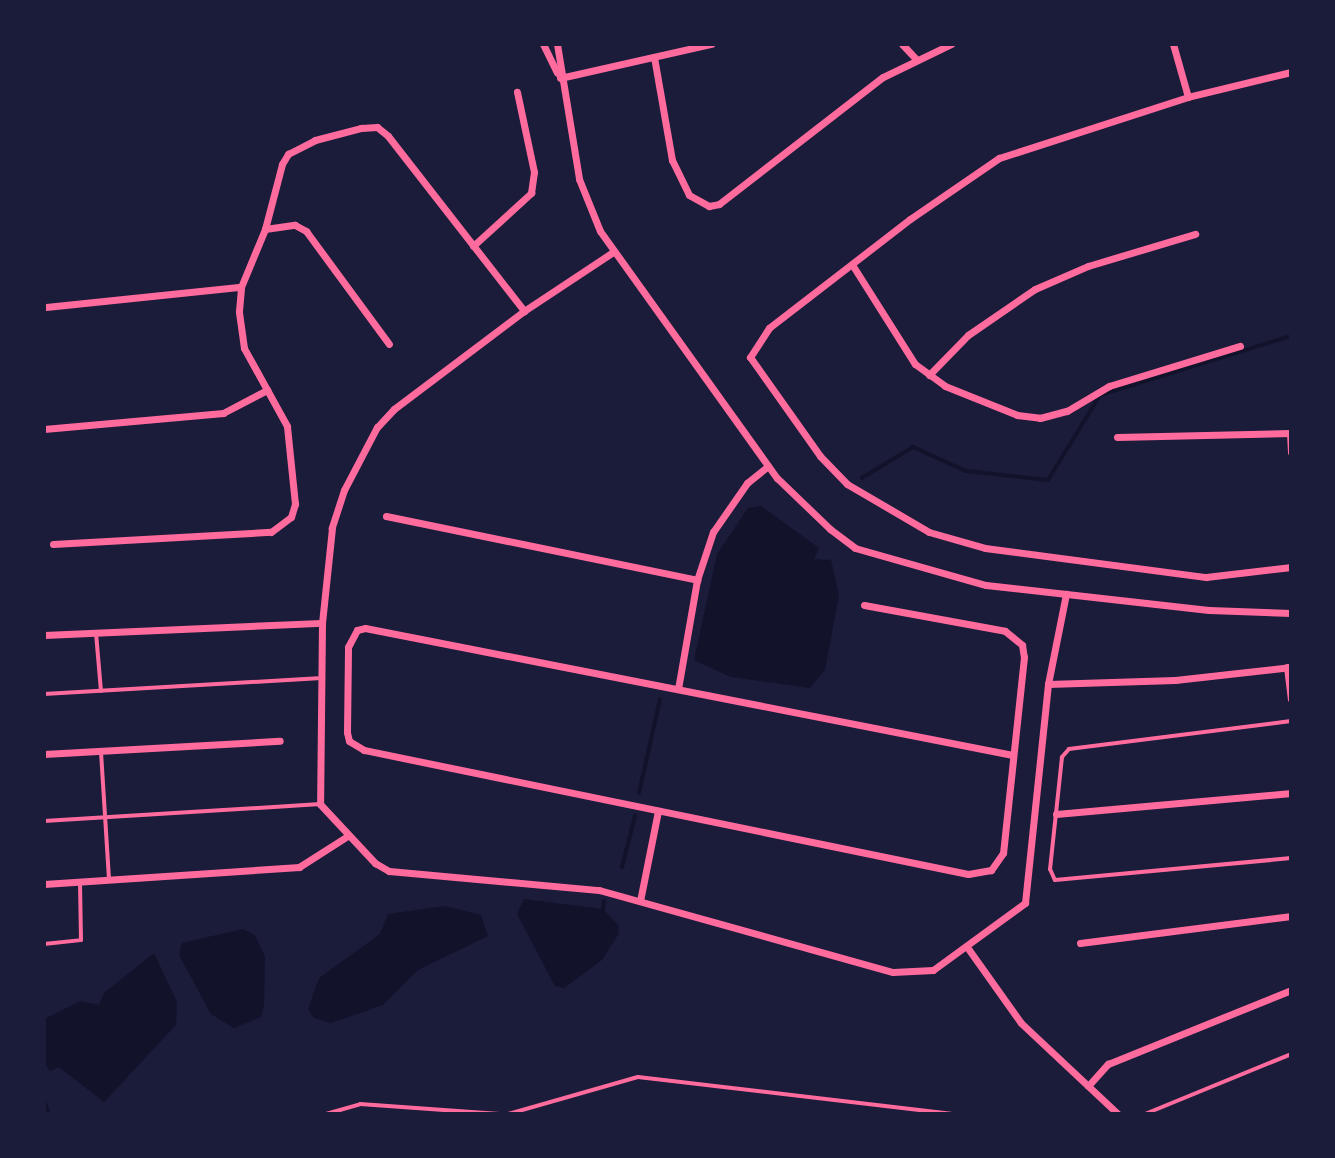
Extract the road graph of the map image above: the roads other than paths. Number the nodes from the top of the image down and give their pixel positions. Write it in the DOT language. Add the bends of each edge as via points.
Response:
graph roads {
  1 [pos="543,44"];
  2 [pos="557,44"];
  3 [pos="711,44"];
  4 [pos="902,44"];
  5 [pos="951,44"];
  6 [pos="1173,44"];
  7 [pos="654,57"];
  8 [pos="916,59"];
  9 [pos="1291,72"];
  10 [pos="560,78"];
  11 [pos="517,92"];
  12 [pos="1188,97"];
  13 [pos="265,229"];
  14 [pos="1195,234"];
  15 [pos="473,246"];
  16 [pos="613,252"];
  17 [pos="853,266"];
  18 [pos="241,287"];
  19 [pos="46,307"];
  20 [pos="524,311"];
  21 [pos="389,344"];
  22 [pos="1240,346"];
  23 [pos="929,375"];
  24 [pos="267,390"];
  25 [pos="44,429"];
  26 [pos="1290,433"];
  27 [pos="1117,437"];
  28 [pos="1291,452"];
  29 [pos="768,466"];
  30 [pos="386,516"];
  31 [pos="53,544"];
  32 [pos="1291,567"];
  33 [pos="697,580"];
  34 [pos="1066,594"];
  35 [pos="864,605"];
  36 [pos="1291,613"];
  37 [pos="322,623"];
  38 [pos="96,632"];
  39 [pos="44,635"];
  40 [pos="1289,667"];
  41 [pos="318,678"];
  42 [pos="1048,684"];
  43 [pos="678,689"];
  44 [pos="101,691"];
  45 [pos="44,694"];
  46 [pos="1291,699"];
  47 [pos="1291,721"];
  48 [pos="280,741"];
  49 [pos="101,752"];
  50 [pos="44,754"];
  51 [pos="1013,755"];
  52 [pos="1291,793"];
  53 [pos="320,804"];
  54 [pos="658,811"];
  55 [pos="1056,814"];
  56 [pos="105,817"];
  57 [pos="44,821"];
  58 [pos="346,837"];
  59 [pos="1291,858"];
  60 [pos="109,880"];
  61 [pos="80,882"];
  62 [pos="44,884"];
  63 [pos="640,901"];
  64 [pos="1291,916"];
  65 [pos="1080,943"];
  66 [pos="44,944"];
  67 [pos="967,947"];
  68 [pos="1291,990"];
  69 [pos="1291,1054"];
  70 [pos="1088,1086"];
  71 [pos="326,1114"];
  72 [pos="500,1114"];
  73 [pos="508,1114"];
  74 [pos="951,1114"];
  75 [pos="1118,1114"];
  76 [pos="1145,1114"];
  1 -- 10 [label="street"];
  2 -- 10 [label="street"];
  3 -- 7 [label="street"];
  4 -- 8 [label="street"];
  5 -- 8 [label="street"];
  6 -- 12 [label="street"];
  7 -- 8 [label="street" via="672,160 689,195 709,206 719,204 883,77"];
  7 -- 10 [label="street"];
  9 -- 12 [label="street"];
  10 -- 16 [label="street" via="582,188"];
  11 -- 15 [label="street" via="534,172 531,193"];
  12 -- 17 [label="street" via="999,158"];
  13 -- 15 [label="street" via="274,181 288,154 347,130 377,127"];
  13 -- 18 [label="street"];
  13 -- 21 [label="street" via="295,225 306,231"];
  14 -- 23 [label="street" via="1088,266 1035,289 968,335"];
  15 -- 20 [label="street"];
  16 -- 20 [label="street"];
  16 -- 29 [label="street"];
  17 -- 23 [label="street" via="906,351"];
  17 -- 32 [label="street" via="769,328 750,364 820,456 868,501 929,532 985,548 1206,577"];
  18 -- 19 [label="street"];
  18 -- 24 [label="street" via="244,348"];
  20 -- 37 [label="street" via="377,427 353,465 332,528"];
  22 -- 23 [label="street" via="1109,386 1067,411 1040,418 967,397"];
  24 -- 25 [label="street" via="223,413"];
  24 -- 31 [label="street" via="287,426 295,504 283,526 271,532"];
  26 -- 27 [label="street"];
  26 -- 28 [label="street"];
  29 -- 33 [label="street" via="724,511"];
  29 -- 34 [label="street" via="807,511 855,548 948,577"];
  30 -- 33 [label="street"];
  33 -- 43 [label="street"];
  34 -- 36 [label="street"];
  34 -- 42 [label="street"];
  35 -- 51 [label="street" via="1005,631 1022,645"];
  37 -- 38 [label="street"];
  37 -- 41 [label="street"];
  38 -- 39 [label="street"];
  38 -- 44 [label="lane"];
  40 -- 42 [label="street" via="1175,680"];
  40 -- 46 [label="street"];
  41 -- 44 [label="lane"];
  41 -- 53 [label="street"];
  42 -- 67 [label="street" via="1025,903"];
  43 -- 51 [label="street"];
  43 -- 54 [label="street" via="375,629 357,630 348,647 349,741 364,750"];
  44 -- 45 [label="lane"];
  47 -- 55 [label="lane" via="1069,749 1062,757"];
  48 -- 49 [label="street"];
  49 -- 50 [label="street"];
  49 -- 56 [label="lane"];
  51 -- 54 [label="street" via="1003,853 991,870 968,874"];
  52 -- 55 [label="street"];
  53 -- 56 [label="lane"];
  53 -- 58 [label="street"];
  54 -- 63 [label="street"];
  55 -- 59 [label="lane" via="1050,869 1055,880"];
  56 -- 57 [label="lane"];
  56 -- 60 [label="lane"];
  58 -- 60 [label="street" via="299,867"];
  58 -- 63 [label="street" via="389,871 507,878"];
  60 -- 61 [label="street"];
  61 -- 62 [label="street"];
  61 -- 66 [label="lane" via="81,940"];
  63 -- 67 [label="street" via="893,972 933,970"];
  64 -- 65 [label="street"];
  67 -- 70 [label="street" via="1021,1023"];
  68 -- 70 [label="street" via="1108,1064"];
  69 -- 76 [label="lane"];
  70 -- 75 [label="street"];
  71 -- 72 [label="lane" via="360,1104"];
  73 -- 74 [label="lane" via="638,1077"];
}
